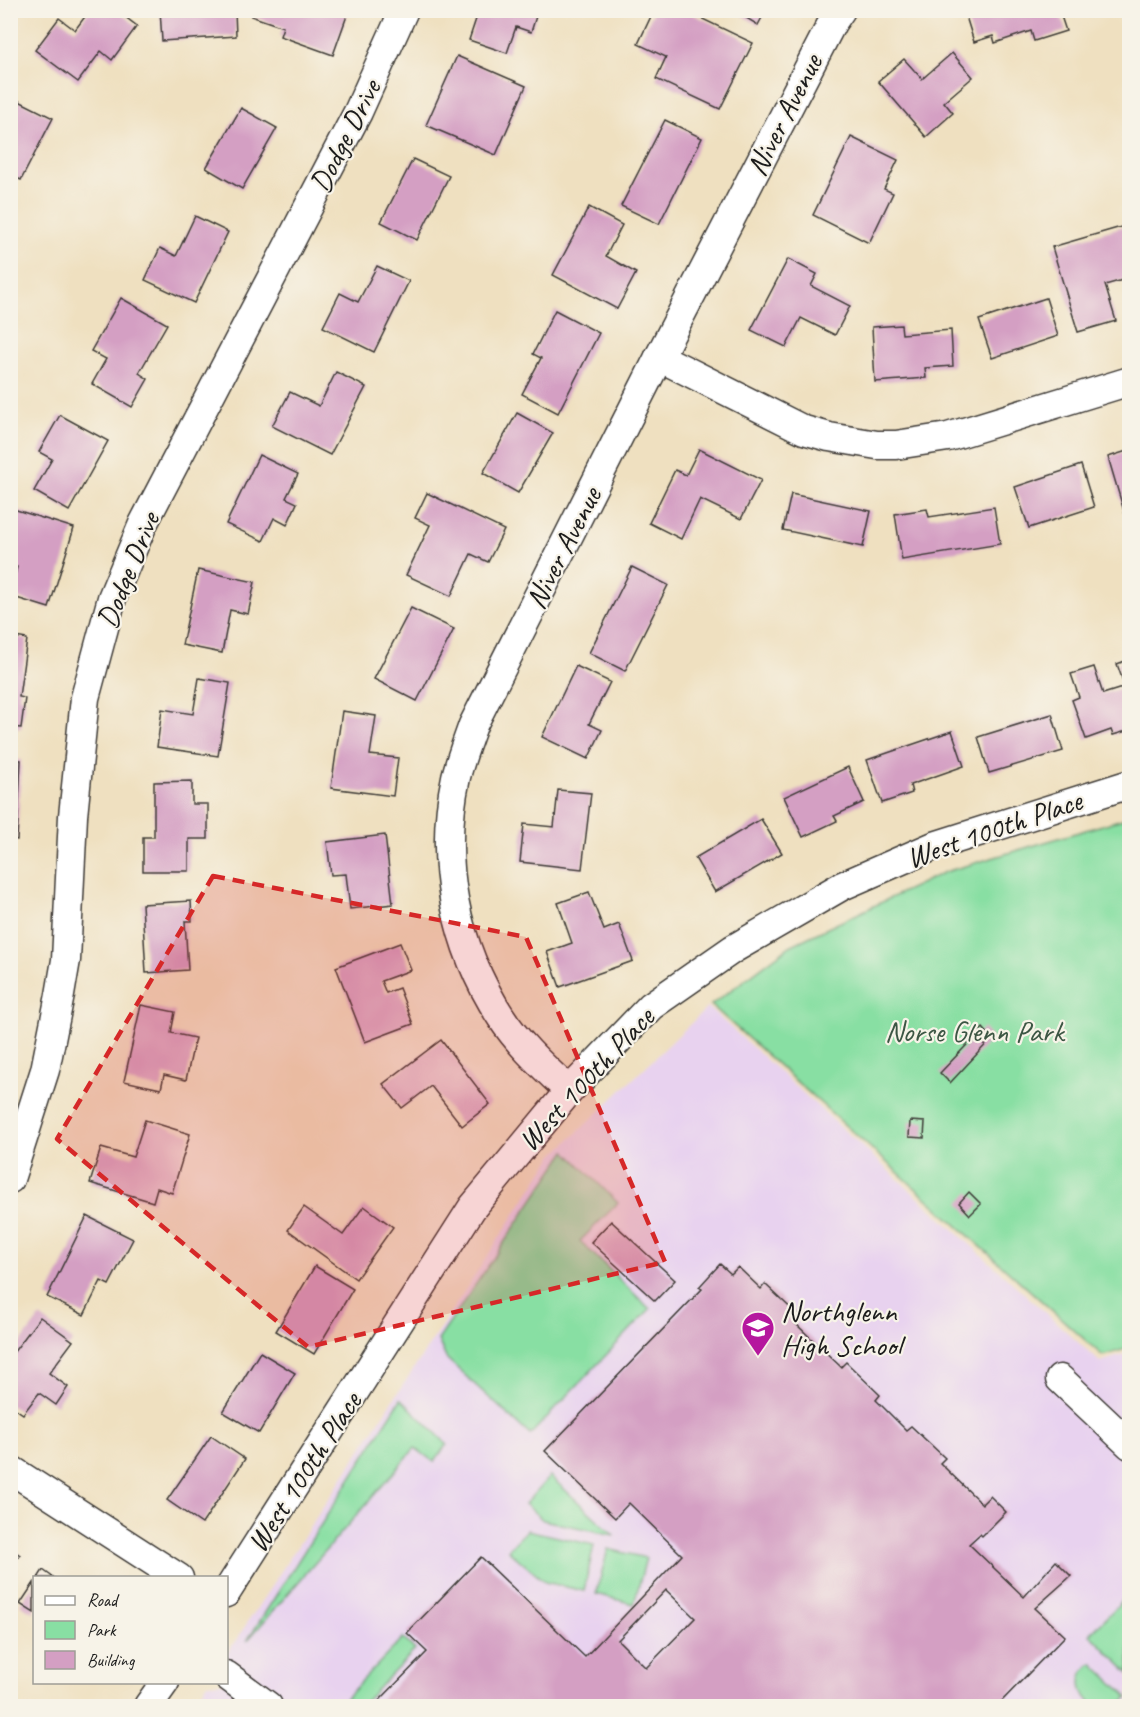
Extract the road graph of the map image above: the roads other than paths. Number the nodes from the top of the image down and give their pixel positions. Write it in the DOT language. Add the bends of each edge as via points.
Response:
graph roads {
  1 [pos="404,10"];
  2 [pos="841,10"];
  3 [pos="659,357"];
  4 [pos="1130,381"];
  5 [pos="1130,784"];
  6 [pos="569,1090"];
  7 [pos="10,1179"];
  8 [pos="1060,1379"];
  9 [pos="1130,1445"];
  10 [pos="10,1469"];
  11 [pos="176,1576"];
  12 [pos="228,1590"];
  13 [pos="228,1677"];
  14 [pos="164,1684"];
  15 [pos="148,1707"];
  16 [pos="268,1707"];
  1 -- 7 [label="street, Dodge Drive" via="358,112 143,524 112,598 85,698 73,816 66,960 60,995 45,1070"];
  2 -- 3 [label="street, Niver Avenue"];
  3 -- 4 [label="street" via="804,430 877,445 948,437"];
  3 -- 6 [label="street, Niver Avenue" via="473,725 456,775 451,806 451,891 475,972 502,1019 535,1060"];
  5 -- 6 [label="street, West 100th Place" via="934,846 842,886 733,949 651,1006"];
  6 -- 12 [label="street, West 100th Place" via="472,1208"];
  8 -- 9 [label="street"];
  10 -- 11 [label="street"];
  13 -- 16 [label="street"];
  14 -- 15 [label="street"];
}
